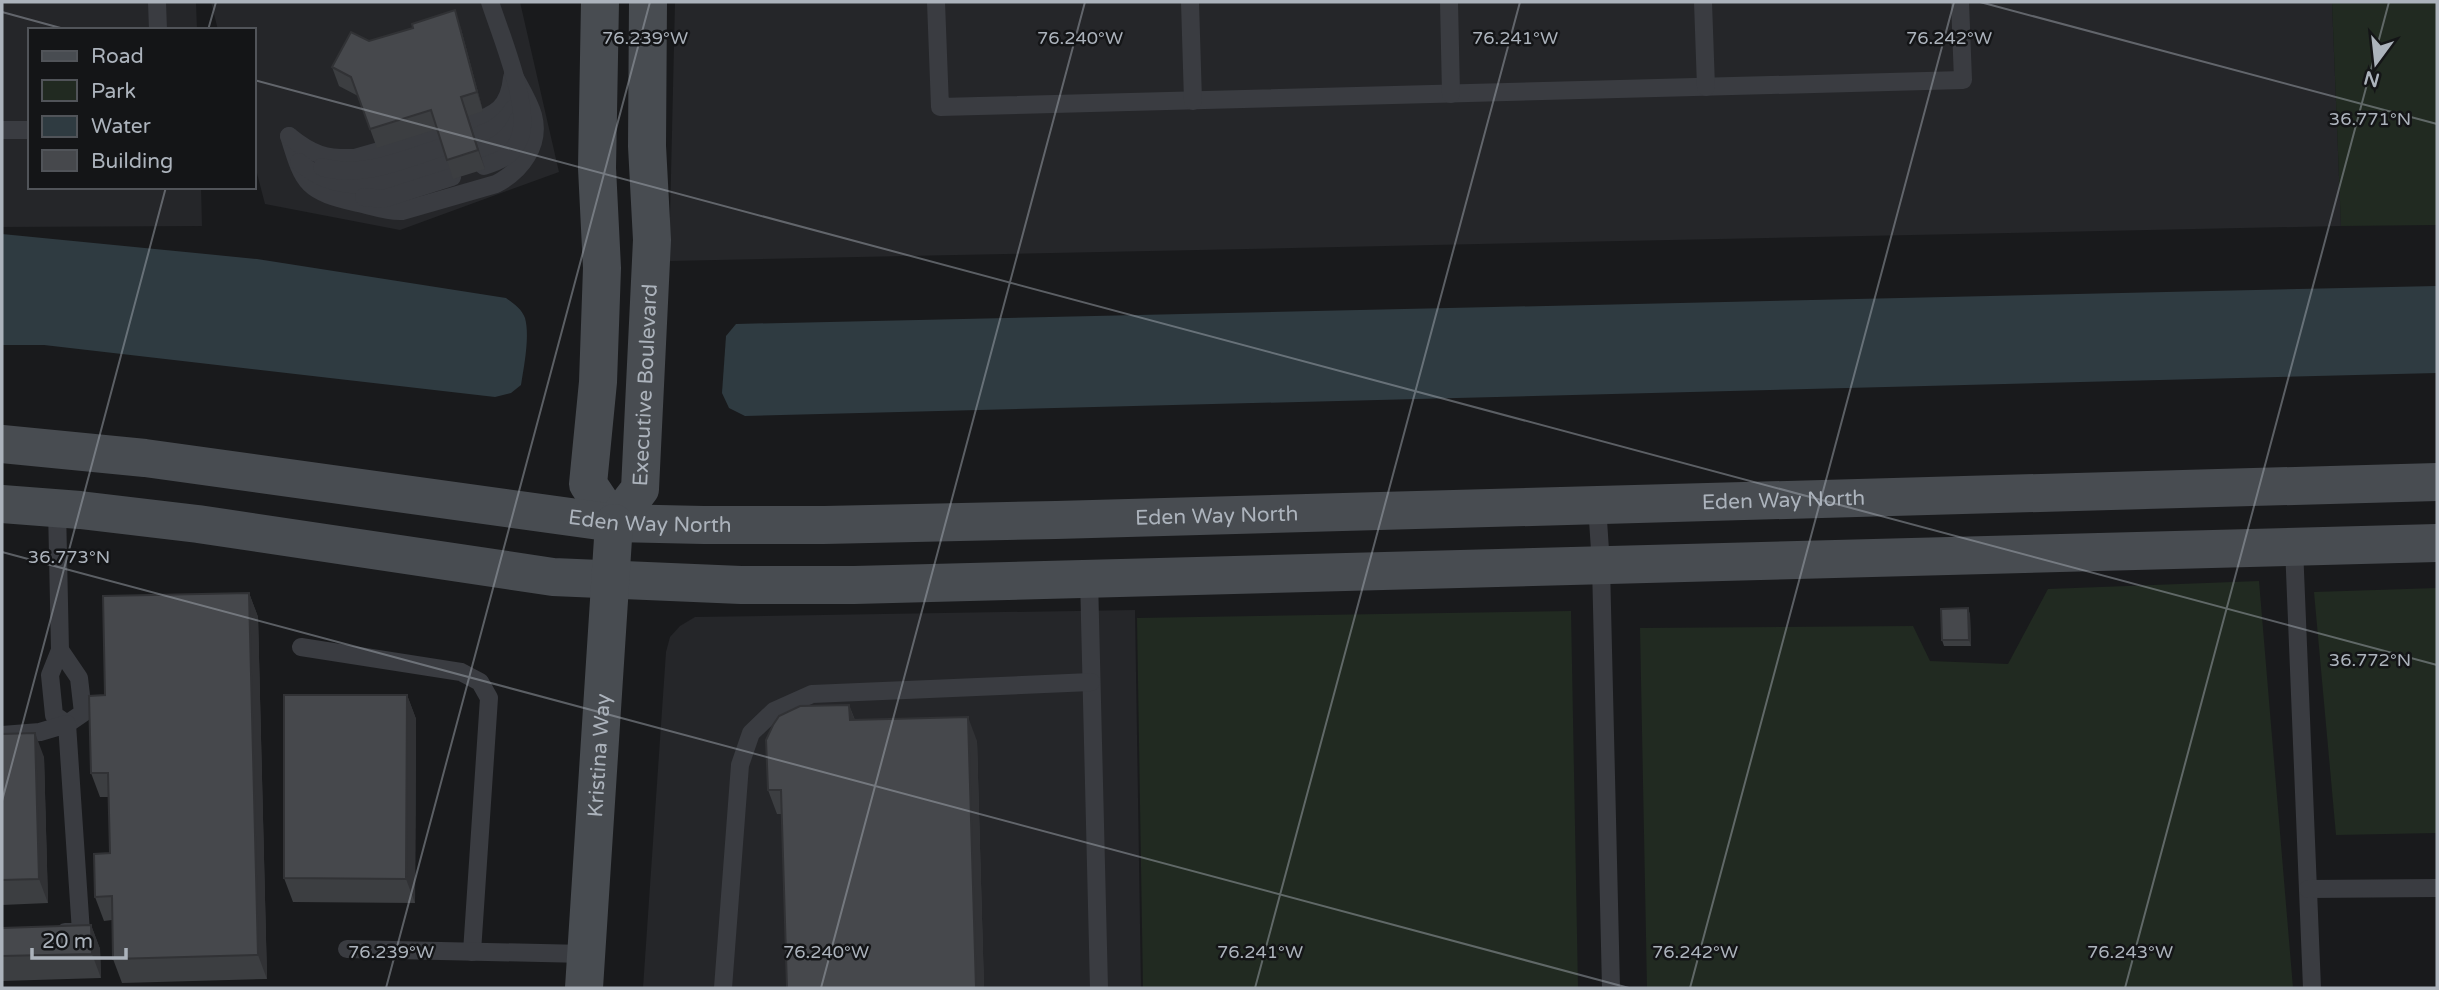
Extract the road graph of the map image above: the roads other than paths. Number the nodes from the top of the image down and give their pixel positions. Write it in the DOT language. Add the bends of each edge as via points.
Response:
graph roads {
  1 [pos="157,2"];
  2 [pos="490,2"];
  3 [pos="600,2"];
  4 [pos="648,2"];
  5 [pos="936,2"];
  6 [pos="1190,2"];
  7 [pos="1449,2"];
  8 [pos="1703,2"];
  9 [pos="1960,2"];
  10 [pos="158,28"];
  11 [pos="515,82"];
  12 [pos="1706,87"];
  13 [pos="1451,93"];
  14 [pos="1193,101"];
  15 [pos="2,130"];
  16 [pos="28,130"];
  17 [pos="295,153"];
  18 [pos="2,444"];
  19 [pos="2427,482"];
  20 [pos="2,504"];
  21 [pos="1597,505"];
  22 [pos="57,508"];
  23 [pos="614,523"];
  24 [pos="2437,543"];
  25 [pos="2294,547"];
  26 [pos="1601,565"];
  27 [pos="1089,578"];
  28 [pos="611,580"];
  29 [pos="301,647"];
  30 [pos="60,650"];
  31 [pos="1091,682"];
  32 [pos="66,724"];
  33 [pos="2,735"];
  34 [pos="2437,888"];
  35 [pos="2308,889"];
  36 [pos="41,933"];
  37 [pos="347,950"];
  38 [pos="472,952"];
  39 [pos="585,971"];
  40 [pos="723,988"];
  41 [pos="1099,988"];
  42 [pos="1611,988"];
  43 [pos="2312,988"];
  1 -- 10 [label="lane"];
  2 -- 11 [label="lane"];
  3 -- 23 [label="street, Executive Boulevard" via="597,168 602,268 588,484"];
  4 -- 23 [label="street, Executive Boulevard" via="647,157 652,240 640,489"];
  5 -- 14 [label="lane" via="940,107"];
  6 -- 14 [label="lane"];
  7 -- 13 [label="lane"];
  8 -- 12 [label="lane"];
  9 -- 12 [label="lane" via="1962,80"];
  11 -- 11 [label="lane" via="508,97 477,145 496,146 513,132 522,108"];
  11 -- 17 [label="lane" via="534,118 534,135 519,167 496,184 397,211 311,187"];
  12 -- 13 [label="lane"];
  13 -- 14 [label="lane"];
  15 -- 16 [label="lane"];
  17 -- 17 [label="lane" via="330,158 446,155 379,183 359,186 308,170"];
  18 -- 23 [label="street, Eden Way North" via="145,458"];
  19 -- 21 [label="street, Eden Way North"];
  20 -- 22 [label="street"];
  21 -- 23 [label="street, Eden Way North" via="824,525"];
  21 -- 26 [label="lane"];
  22 -- 28 [label="street" via="198,524 553,577"];
  22 -- 30 [label="lane"];
  23 -- 28 [label="street, Kristina Way"];
  24 -- 25 [label="street"];
  25 -- 26 [label="street"];
  25 -- 35 [label="lane"];
  26 -- 27 [label="street"];
  26 -- 42 [label="lane"];
  27 -- 28 [label="street" via="854,585"];
  27 -- 31 [label="lane"];
  28 -- 39 [label="street, Kristina Way"];
  29 -- 38 [label="lane" via="461,671 480,682 489,698"];
  30 -- 32 [label="lane" via="50,675 54,715"];
  30 -- 32 [label="lane" via="79,678 83,713"];
  31 -- 40 [label="lane" via="812,694 774,711 751,733 740,765"];
  31 -- 41 [label="lane"];
  32 -- 33 [label="lane"];
  32 -- 36 [label="lane" via="81,932"];
  34 -- 35 [label="lane"];
  35 -- 43 [label="lane"];
  37 -- 38 [label="lane"];
  38 -- 39 [label="lane"];
}
